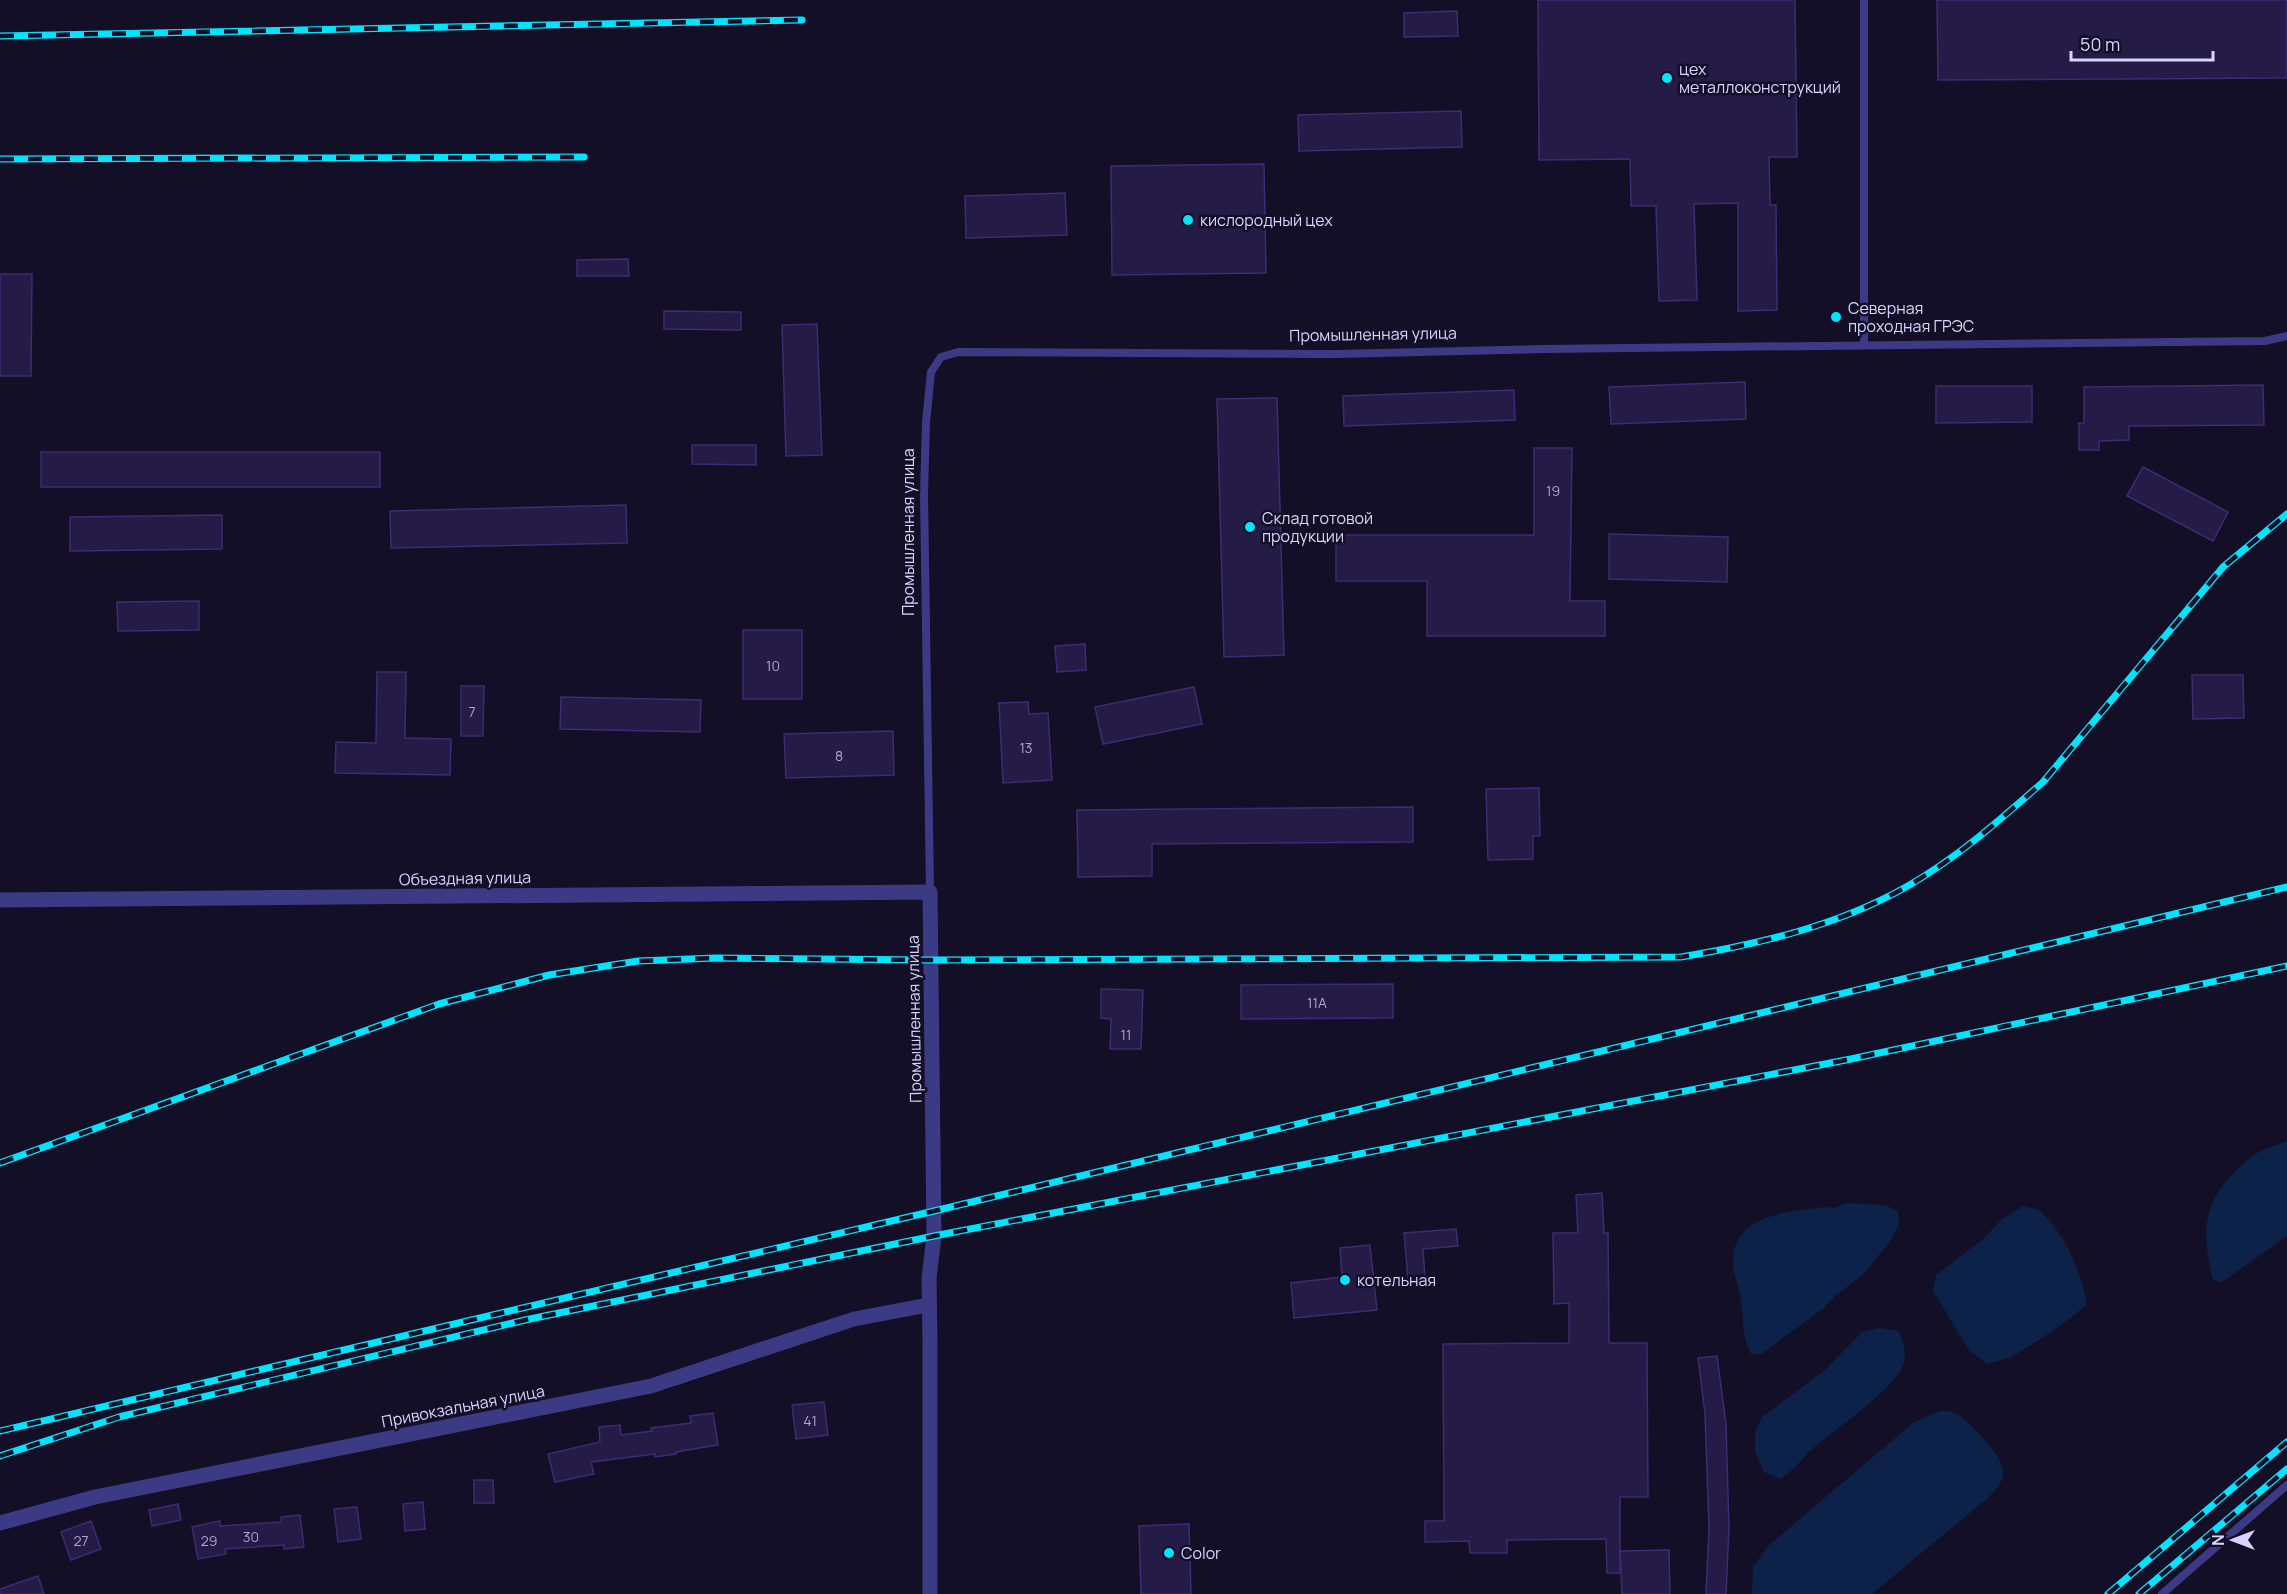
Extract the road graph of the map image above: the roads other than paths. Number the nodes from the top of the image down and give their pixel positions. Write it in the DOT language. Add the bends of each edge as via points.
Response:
graph roads {
  1 [pos="1864,0"];
  2 [pos="2287,336"];
  3 [pos="1864,345"];
  4 [pos="930,892"];
  5 [pos="0,900"];
  6 [pos="928,1305"];
  7 [pos="2287,1485"];
  8 [pos="0,1523"];
  9 [pos="930,1594"];
  10 [pos="2162,1594"];
  1 -- 3 [label="lane"];
  2 -- 3 [label="lane, Промышленная улица" via="2265,341"];
  3 -- 4 [label="lane, Промышленная улица" via="1335,354 958,352 941,357 929,383 924,494"];
  4 -- 5 [label="street, Объездная улица"];
  4 -- 6 [label="street, Промышленная улица" via="934,1236"];
  6 -- 8 [label="street, Привокзальная улица" via="855,1319 651,1386 95,1497"];
  6 -- 9 [label="street, Промышленная улица"];
  7 -- 10 [label="lane"];
}
